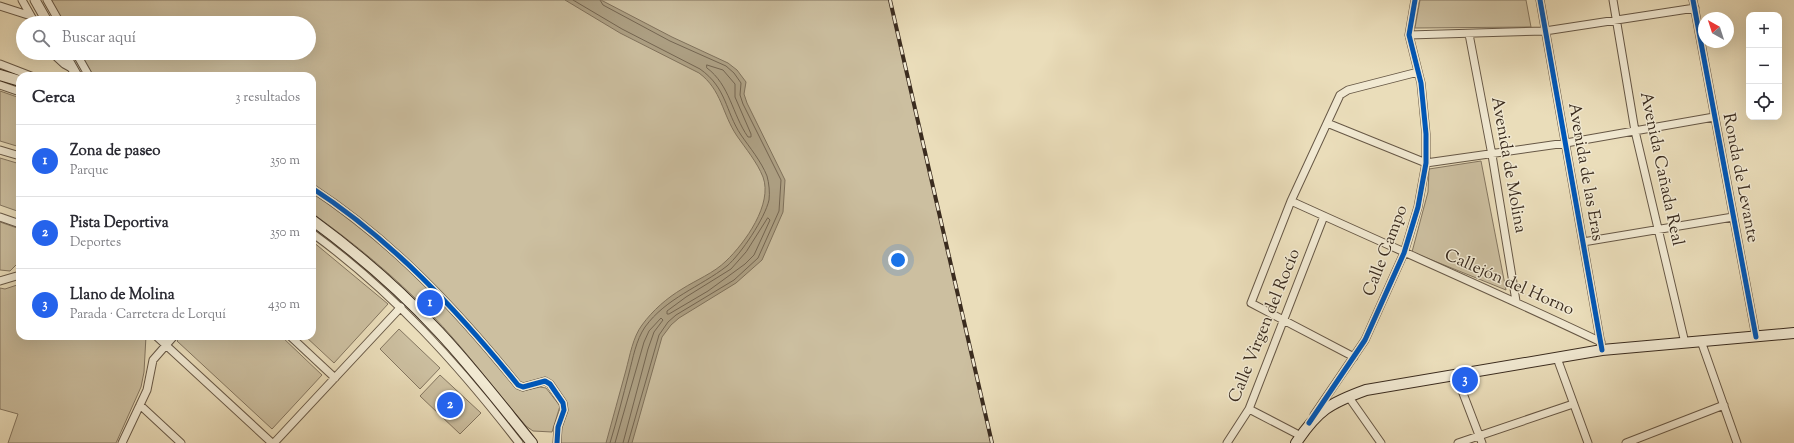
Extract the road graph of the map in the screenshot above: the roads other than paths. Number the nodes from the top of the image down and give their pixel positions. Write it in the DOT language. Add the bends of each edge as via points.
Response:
graph roads {
  1 [pos="22,0"];
  2 [pos="35,0"];
  3 [pos="47,0"];
  4 [pos="1415,0"];
  5 [pos="1540,0"];
  6 [pos="1613,0"];
  7 [pos="1693,0"];
  8 [pos="0,6"];
  9 [pos="1695,8"];
  10 [pos="24,16"];
  11 [pos="31,16"];
  12 [pos="44,16"];
  13 [pos="56,16"];
  14 [pos="1617,21"];
  15 [pos="1545,31"];
  16 [pos="1469,34"];
  17 [pos="1409,35"];
  18 [pos="60,60"];
  19 [pos="68,60"];
  20 [pos="80,60"];
  21 [pos="0,64"];
  22 [pos="21,72"];
  23 [pos="75,72"];
  24 [pos="87,72"];
  25 [pos="1418,72"];
  26 [pos="0,74"];
  27 [pos="16,80"];
  28 [pos="0,85"];
  29 [pos="16,91"];
  30 [pos="1714,118"];
  31 [pos="1327,122"];
  32 [pos="1635,131"];
  33 [pos="1566,143"];
  34 [pos="0,150"];
  35 [pos="16,155"];
  36 [pos="1492,155"];
  37 [pos="1426,163"];
  38 [pos="316,191"];
  39 [pos="1290,201"];
  40 [pos="1324,216"];
  41 [pos="0,217"];
  42 [pos="1733,217"];
  43 [pos="16,223"];
  44 [pos="316,223"];
  45 [pos="1658,230"];
  46 [pos="316,236"];
  47 [pos="1583,242"];
  48 [pos="1404,253"];
  49 [pos="16,276"];
  50 [pos="0,281"];
  51 [pos="1516,302"];
  52 [pos="400,307"];
  53 [pos="1283,320"];
  54 [pos="1794,333"];
  55 [pos="1756,337"];
  56 [pos="160,340"];
  57 [pos="170,340"];
  58 [pos="294,340"];
  59 [pos="1701,341"];
  60 [pos="1685,343"];
  61 [pos="166,345"];
  62 [pos="1602,346"];
  63 [pos="1354,357"];
  64 [pos="1557,358"];
  65 [pos="1456,375"];
  66 [pos="334,378"];
  67 [pos="1348,396"];
  68 [pos="1573,404"];
  69 [pos="140,405"];
  70 [pos="1724,405"];
  71 [pos="1249,409"];
  72 [pos="1309,423"];
  73 [pos="1480,435"];
  74 [pos="1298,439"];
  75 [pos="122,443"];
  76 [pos="181,443"];
  77 [pos="273,443"];
  78 [pos="519,443"];
  79 [pos="532,443"];
  80 [pos="557,443"];
  81 [pos="1227,443"];
  82 [pos="1381,443"];
  83 [pos="1458,443"];
  84 [pos="1482,443"];
  85 [pos="1588,443"];
  86 [pos="1626,443"];
  87 [pos="1737,443"];
  1 -- 11 [label="street"];
  2 -- 12 [label="street"];
  3 -- 13 [label="street"];
  4 -- 17 [label="street, Calle Campo"];
  5 -- 15 [label="street, Avenida de las Eras"];
  6 -- 14 [label="street, Avenida Cañada Real"];
  7 -- 9 [label="street, Ronda de Levante"];
  8 -- 10 [label="street"];
  9 -- 14 [label="street"];
  9 -- 30 [label="street, Ronda de Levante"];
  14 -- 15 [label="street"];
  14 -- 32 [label="street, Avenida Cañada Real"];
  15 -- 16 [label="street"];
  15 -- 33 [label="street, Avenida de las Eras"];
  16 -- 17 [label="street"];
  16 -- 36 [label="street, Avenida de Molina"];
  17 -- 25 [label="street, Calle Campo"];
  18 -- 23 [label="street"];
  19 -- 23 [label="street"];
  20 -- 24 [label="street"];
  21 -- 22 [label="street"];
  25 -- 31 [label="street" via="1348,90 1340,95"];
  25 -- 37 [label="street, Calle Campo" via="1426,134"];
  26 -- 27 [label="main road"];
  28 -- 29 [label="street"];
  30 -- 32 [label="street"];
  30 -- 42 [label="street, Ronda de Levante"];
  31 -- 37 [label="street"];
  31 -- 39 [label="street"];
  32 -- 33 [label="street"];
  32 -- 45 [label="street, Avenida Cañada Real"];
  33 -- 36 [label="street"];
  33 -- 47 [label="street, Avenida de las Eras"];
  34 -- 35 [label="street"];
  36 -- 37 [label="street"];
  36 -- 51 [label="street, Avenida de Molina"];
  37 -- 48 [label="street, Calle Campo" via="1418,207"];
  38 -- 80 [label="street" via="356,221 434,289 486,345 518,385 523,387 545,381 550,384 563,403 564,410 558,427"];
  39 -- 40 [label="street, Callejón del Horno"];
  39 -- 53 [label="street" via="1251,302"];
  40 -- 48 [label="street, Callejón del Horno"];
  40 -- 53 [label="street, Calle Virgen del Rocío"];
  41 -- 43 [label="street"];
  42 -- 45 [label="street"];
  42 -- 55 [label="street, Ronda de Levante"];
  44 -- 79 [label="main road" via="374,269 420,311"];
  45 -- 47 [label="street"];
  45 -- 60 [label="street, Avenida Cañada Real"];
  46 -- 52 [label="street"];
  47 -- 62 [label="street, Avenida de las Eras"];
  48 -- 51 [label="street, Callejón del Horno"];
  48 -- 63 [label="street, Calle Campo" via="1365,340"];
  49 -- 50 [label="street"];
  51 -- 62 [label="street, Callejón del Horno"];
  52 -- 66 [label="street"];
  52 -- 78 [label="street" via="457,367"];
  53 -- 63 [label="street"];
  53 -- 71 [label="street, Calle Virgen del Rocío"];
  54 -- 55 [label="main road"];
  55 -- 59 [label="main road"];
  56 -- 61 [label="street"];
  57 -- 61 [label="street"];
  58 -- 66 [label="street"];
  59 -- 60 [label="main road"];
  59 -- 70 [label="street"];
  60 -- 62 [label="main road"];
  61 -- 69 [label="street" via="153,360 147,390"];
  61 -- 77 [label="street"];
  62 -- 64 [label="main road"];
  63 -- 72 [label="street, Calle Campo"];
  64 -- 65 [label="main road"];
  64 -- 68 [label="street"];
  65 -- 67 [label="main road" via="1366,390"];
  65 -- 73 [label="street"];
  66 -- 77 [label="street"];
  67 -- 72 [label="main road" via="1327,406"];
  67 -- 82 [label="street"];
  68 -- 73 [label="street"];
  68 -- 85 [label="street"];
  69 -- 75 [label="street"];
  69 -- 76 [label="street"];
  70 -- 86 [label="street"];
  70 -- 87 [label="street"];
  71 -- 74 [label="street"];
  71 -- 81 [label="street, Calle Virgen del Rocío"];
  72 -- 74 [label="main road"];
  73 -- 83 [label="street"];
  73 -- 84 [label="street"];
}
